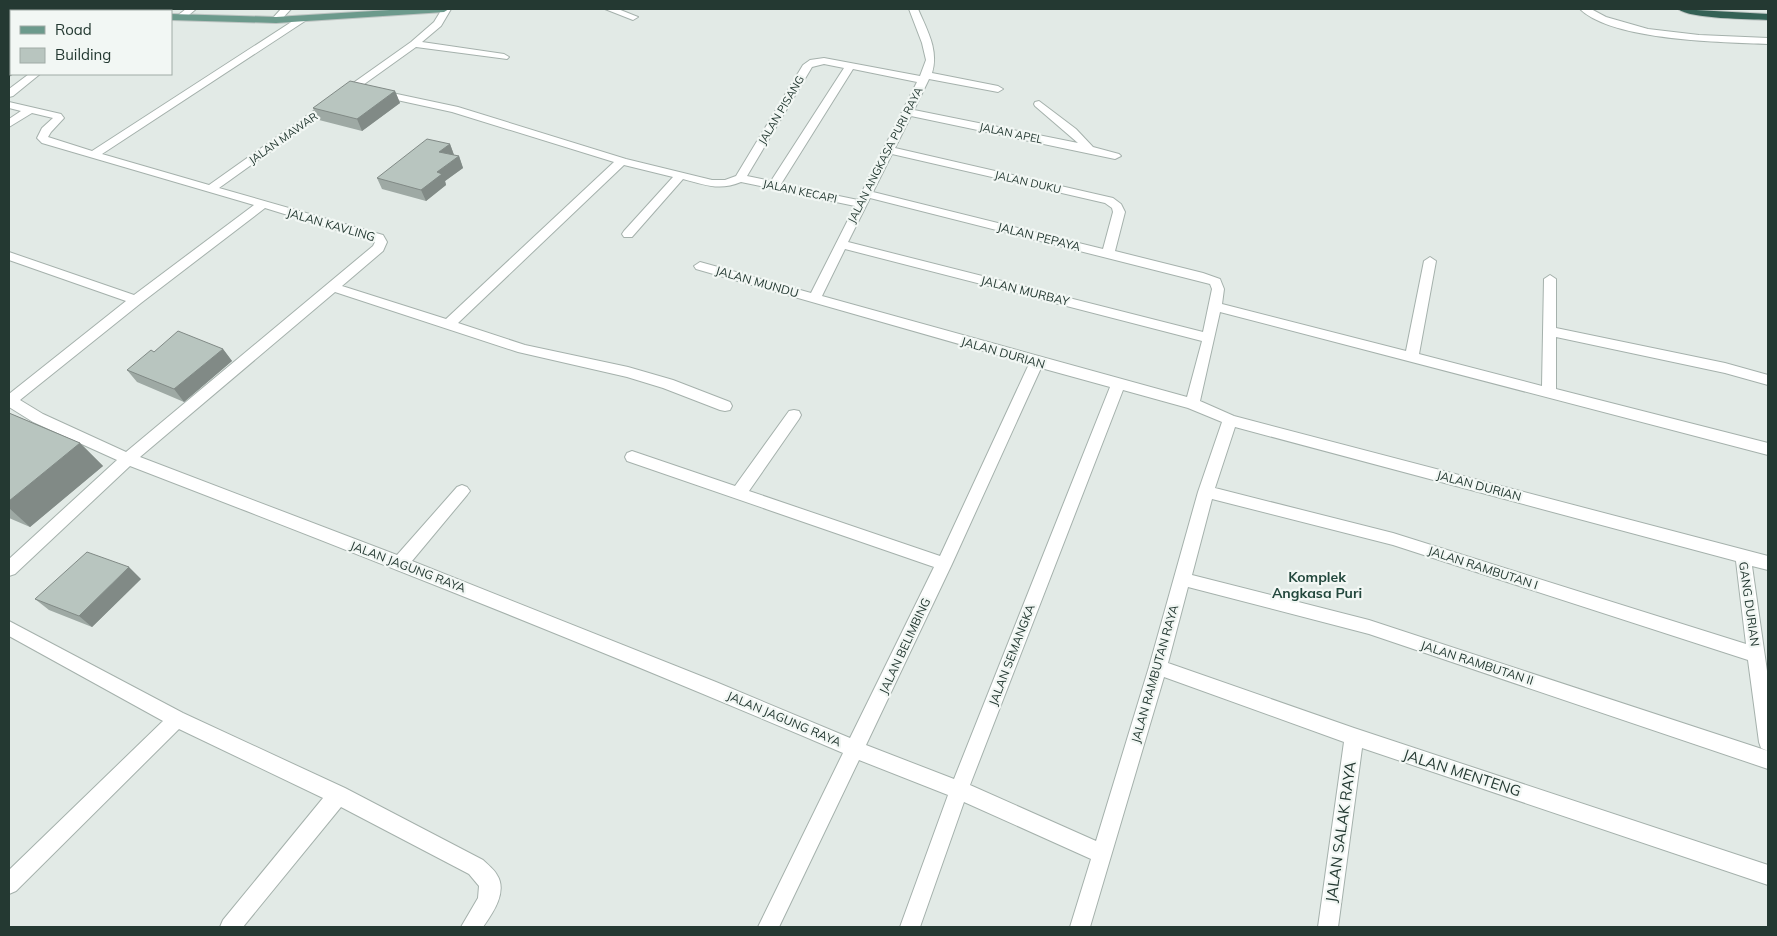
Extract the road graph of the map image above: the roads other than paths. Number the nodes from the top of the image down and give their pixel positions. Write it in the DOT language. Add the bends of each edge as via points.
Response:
graph roads {
  1 [pos="191,9"];
  2 [pos="286,9"];
  3 [pos="445,9"];
  4 [pos="914,9"];
  5 [pos="1585,9"];
  6 [pos="1682,9"];
  7 [pos="616,10"];
  8 [pos="633,17"];
  9 [pos="1768,17"];
  10 [pos="175,18"];
  11 [pos="302,19"];
  12 [pos="276,20"];
  13 [pos="1768,41"];
  14 [pos="414,44"];
  15 [pos="504,57"];
  16 [pos="850,66"];
  17 [pos="35,75"];
  18 [pos="924,78"];
  19 [pos="355,88"];
  20 [pos="998,88"];
  21 [pos="9,94"];
  22 [pos="1039,104"];
  23 [pos="9,105"];
  24 [pos="30,110"];
  25 [pos="907,112"];
  26 [pos="9,124"];
  27 [pos="1089,149"];
  28 [pos="888,150"];
  29 [pos="93,155"];
  30 [pos="1115,156"];
  31 [pos="622,161"];
  32 [pos="681,175"];
  33 [pos="740,178"];
  34 [pos="774,186"];
  35 [pos="210,189"];
  36 [pos="863,199"];
  37 [pos="262,205"];
  38 [pos="628,234"];
  39 [pos="841,244"];
  40 [pos="1108,254"];
  41 [pos="9,256"];
  42 [pos="1430,261"];
  43 [pos="700,266"];
  44 [pos="1550,279"];
  45 [pos="333,287"];
  46 [pos="814,299"];
  47 [pos="136,300"];
  48 [pos="1214,306"];
  49 [pos="448,325"];
  50 [pos="1550,331"];
  51 [pos="1209,338"];
  52 [pos="1412,357"];
  53 [pos="1037,362"];
  54 [pos="1768,380"];
  55 [pos="1118,385"];
  56 [pos="1550,392"];
  57 [pos="10,400"];
  58 [pos="1192,404"];
  59 [pos="725,406"];
  60 [pos="794,415"];
  61 [pos="1230,420"];
  62 [pos="1768,449"];
  63 [pos="632,457"];
  64 [pos="128,459"];
  65 [pos="462,492"];
  66 [pos="1206,492"];
  67 [pos="738,494"];
  68 [pos="1743,556"];
  69 [pos="400,563"];
  70 [pos="1768,563"];
  71 [pos="944,564"];
  72 [pos="9,569"];
  73 [pos="1182,579"];
  74 [pos="9,628"];
  75 [pos="1756,655"];
  76 [pos="1158,667"];
  77 [pos="1766,706"];
  78 [pos="178,719"];
  79 [pos="1354,738"];
  80 [pos="1768,742"];
  81 [pos="856,750"];
  82 [pos="1768,760"];
  83 [pos="959,790"];
  84 [pos="338,795"];
  85 [pos="1101,853"];
  86 [pos="1768,875"];
  87 [pos="9,884"];
  88 [pos="230,927"];
  89 [pos="471,927"];
  90 [pos="768,927"];
  91 [pos="910,927"];
  92 [pos="1080,927"];
  93 [pos="1329,927"];
  1 -- 10 [label="street"];
  2 -- 12 [label="street"];
  3 -- 11 [label="main road"];
  3 -- 14 [label="street, JALAN MAWAR" via="444,16 435,27"];
  4 -- 18 [label="street, JALAN ANGKASA PURI RAYA" via="928,43 931,60"];
  5 -- 13 [label="street" via="1628,28"];
  6 -- 9 [label="highway"];
  7 -- 8 [label="street"];
  10 -- 12 [label="main road"];
  11 -- 12 [label="main road"];
  11 -- 29 [label="street"];
  14 -- 15 [label="street"];
  14 -- 19 [label="street, JALAN MAWAR"];
  16 -- 18 [label="street, JALAN PISANG"];
  16 -- 33 [label="street, JALAN PISANG" via="824,60 808,65"];
  16 -- 34 [label="street"];
  17 -- 21 [label="street"];
  18 -- 20 [label="street, JALAN PISANG"];
  18 -- 25 [label="street, JALAN ANGKASA PURI RAYA"];
  19 -- 31 [label="street" via="454,110"];
  19 -- 35 [label="street, JALAN MAWAR"];
  22 -- 27 [label="street"];
  23 -- 24 [label="street, JALAN KAVLING"];
  24 -- 26 [label="street"];
  24 -- 29 [label="street, JALAN KAVLING" via="59,118 46,130 42,138 46,141"];
  25 -- 27 [label="street, JALAN APEL"];
  25 -- 28 [label="street, JALAN ANGKASA PURI RAYA"];
  27 -- 30 [label="street, JALAN APEL"];
  28 -- 36 [label="street, JALAN ANGKASA PURI RAYA"];
  28 -- 40 [label="street, JALAN DUKU" via="1109,200 1119,212"];
  29 -- 35 [label="street, JALAN KAVLING"];
  31 -- 32 [label="street"];
  31 -- 49 [label="street"];
  32 -- 33 [label="street" via="727,184"];
  32 -- 38 [label="street"];
  33 -- 34 [label="street, JALAN KECAPI"];
  34 -- 36 [label="street, JALAN KECAPI"];
  35 -- 37 [label="street, JALAN KAVLING"];
  36 -- 39 [label="street, JALAN ANGKASA PURI RAYA"];
  36 -- 40 [label="street, JALAN PEPAYA"];
  37 -- 45 [label="street, JALAN KAVLING" via="379,238 379,248"];
  37 -- 47 [label="street, JALAN JAGUNG RAYA"];
  39 -- 46 [label="street, JALAN ANGKASA PURI RAYA"];
  39 -- 51 [label="street, JALAN MURBAY"];
  40 -- 48 [label="street, JALAN PEPAYA" via="1212,280 1218,289"];
  41 -- 47 [label="street"];
  42 -- 52 [label="street"];
  43 -- 46 [label="street, JALAN MUNDU"];
  44 -- 50 [label="street"];
  45 -- 49 [label="street"];
  45 -- 64 [label="street"];
  46 -- 53 [label="street, JALAN DURIAN"];
  47 -- 57 [label="street, JALAN JAGUNG RAYA"];
  48 -- 51 [label="street"];
  48 -- 52 [label="street"];
  49 -- 59 [label="street" via="523,349 628,372"];
  50 -- 54 [label="street"];
  50 -- 56 [label="street"];
  51 -- 58 [label="street"];
  52 -- 56 [label="street"];
  53 -- 55 [label="street, JALAN DURIAN"];
  53 -- 71 [label="street, JALAN BELIMBING"];
  55 -- 58 [label="street, JALAN DURIAN"];
  55 -- 83 [label="street, JALAN SEMANGKA"];
  56 -- 62 [label="street"];
  57 -- 64 [label="street, JALAN JAGUNG RAYA" via="38,418"];
  58 -- 61 [label="street, JALAN DURIAN"];
  60 -- 67 [label="street"];
  61 -- 66 [label="street, JALAN RAMBUTAN RAYA"];
  61 -- 68 [label="street, JALAN DURIAN"];
  63 -- 67 [label="street"];
  64 -- 69 [label="street, JALAN JAGUNG RAYA"];
  64 -- 72 [label="street"];
  65 -- 69 [label="street"];
  66 -- 73 [label="street, JALAN RAMBUTAN RAYA"];
  66 -- 75 [label="street, JALAN RAMBUTAN I" via="1393,539"];
  67 -- 71 [label="street"];
  68 -- 70 [label="street, JALAN DURIAN"];
  68 -- 75 [label="street, GANG DURIAN"];
  69 -- 81 [label="street, JALAN JAGUNG RAYA"];
  71 -- 81 [label="street, JALAN BELIMBING"];
  73 -- 76 [label="street, JALAN RAMBUTAN RAYA"];
  73 -- 82 [label="street, JALAN RAMBUTAN II" via="1369,628"];
  74 -- 78 [label="street"];
  75 -- 77 [label="street, GANG DURIAN"];
  76 -- 79 [label="street, JALAN MENTENG"];
  76 -- 85 [label="street, JALAN RAMBUTAN RAYA"];
  77 -- 80 [label="street, GANG DURIAN"];
  78 -- 84 [label="street"];
  78 -- 87 [label="street"];
  79 -- 86 [label="street, JALAN MENTENG"];
  79 -- 93 [label="street, JALAN SALAK RAYA"];
  81 -- 83 [label="street, JALAN JAGUNG RAYA"];
  81 -- 90 [label="street, JALAN BELIMBING"];
  83 -- 85 [label="street, JALAN JAGUNG RAYA"];
  83 -- 91 [label="street, JALAN SEMANGKA"];
  84 -- 88 [label="street"];
  84 -- 89 [label="street" via="476,867 490,882 488,901"];
  85 -- 92 [label="street, JALAN RAMBUTAN RAYA"];
}
